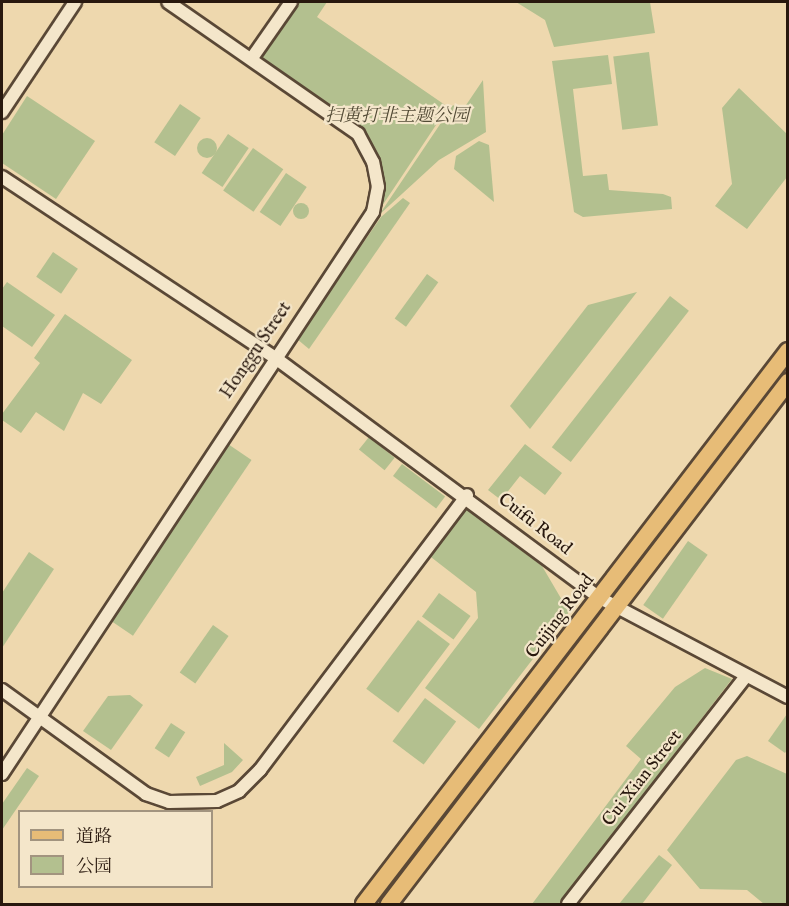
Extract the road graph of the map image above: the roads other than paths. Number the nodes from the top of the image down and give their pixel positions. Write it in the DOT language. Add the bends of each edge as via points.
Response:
graph roads {
  1 [pos="75,2"];
  2 [pos="168,2"];
  3 [pos="291,2"];
  4 [pos="252,58"];
  5 [pos="2,112"];
  6 [pos="2,177"];
  7 [pos="788,351"];
  8 [pos="274,357"];
  9 [pos="788,382"];
  10 [pos="467,495"];
  11 [pos="600,598"];
  12 [pos="616,608"];
  13 [pos="746,676"];
  14 [pos="2,690"];
  15 [pos="788,697"];
  16 [pos="41,717"];
  17 [pos="2,774"];
  18 [pos="364,904"];
  19 [pos="389,904"];
  20 [pos="568,904"];
  1 -- 5 [label="street"];
  2 -- 4 [label="street, Honggu Street"];
  3 -- 4 [label="street"];
  4 -- 8 [label="street, Honggu Street" via="358,134 373,162 378,187 373,213"];
  6 -- 8 [label="street, Cuifu Road"];
  7 -- 11 [label="main road, Cuijing Road"];
  8 -- 10 [label="street, Cuifu Road"];
  8 -- 16 [label="street, Honggu Street"];
  9 -- 12 [label="main road, Cuijing Road"];
  10 -- 11 [label="street, Cuifu Road"];
  10 -- 16 [label="street" via="239,791 217,801 189,804 146,794"];
  11 -- 12 [label="street, Cuifu Road"];
  11 -- 18 [label="main road, Cuijing Road"];
  12 -- 13 [label="street, Cuifu Road"];
  12 -- 19 [label="main road, Cuijing Road"];
  13 -- 15 [label="street, Cuifu Road"];
  13 -- 20 [label="street, Cui Xian Street"];
  14 -- 16 [label="street"];
  16 -- 17 [label="street, Honggu Street"];
}
